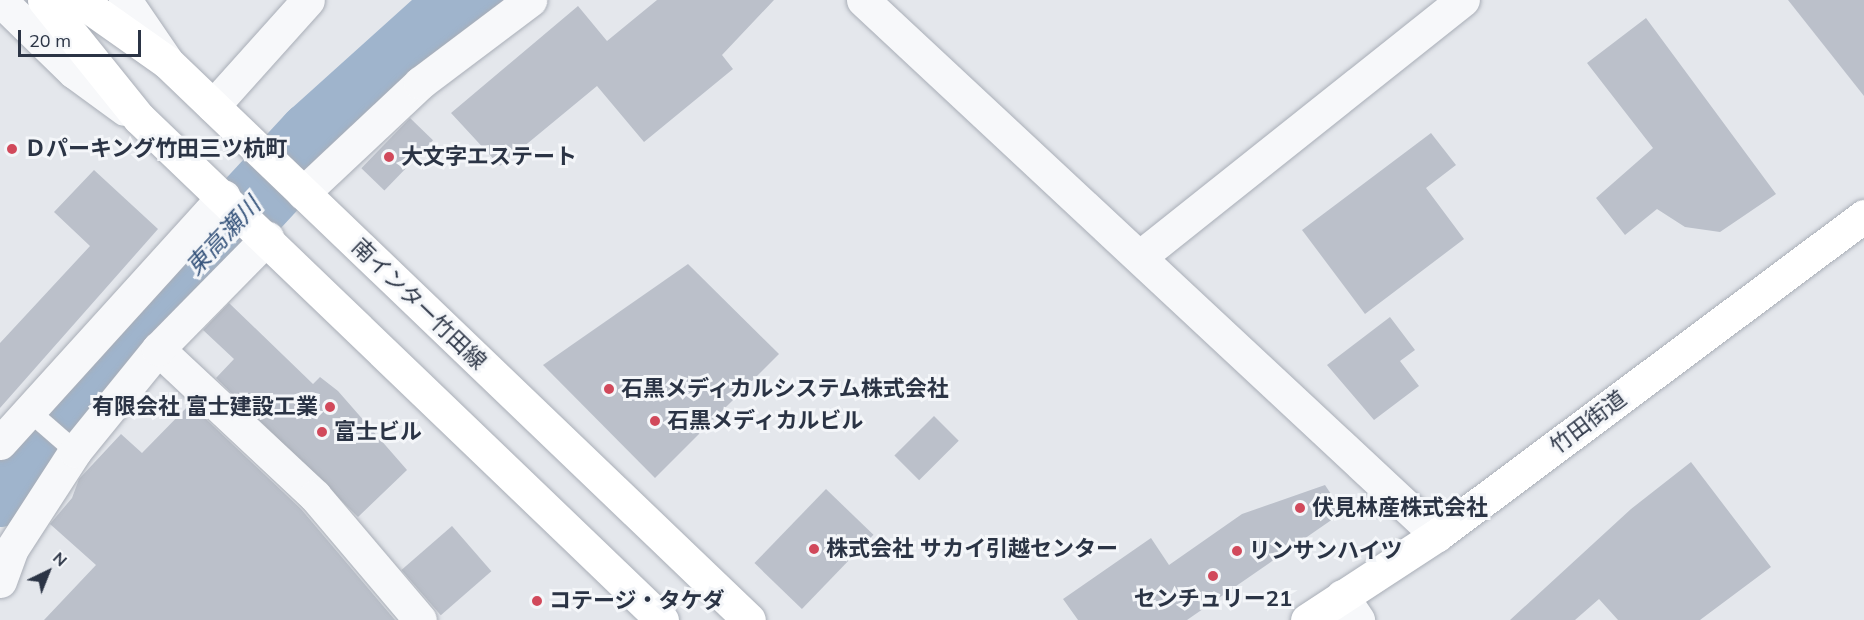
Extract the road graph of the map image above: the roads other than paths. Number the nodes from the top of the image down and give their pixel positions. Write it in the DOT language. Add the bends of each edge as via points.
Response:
graph roads {
  1 [pos="0,0"];
  2 [pos="44,0"];
  3 [pos="79,0"];
  4 [pos="125,0"];
  5 [pos="308,0"];
  6 [pos="530,0"];
  7 [pos="863,0"];
  8 [pos="1463,0"];
  9 [pos="167,62"];
  10 [pos="213,106"];
  11 [pos="139,118"];
  12 [pos="301,191"];
  13 [pos="227,199"];
  14 [pos="1864,216"];
  15 [pos="262,232"];
  16 [pos="1142,255"];
  17 [pos="158,349"];
  18 [pos="34,415"];
  19 [pos="0,443"];
  20 [pos="69,445"];
  21 [pos="1437,535"];
  22 [pos="0,581"];
  23 [pos="1350,608"];
  24 [pos="420,620"];
  25 [pos="662,620"];
  26 [pos="749,620"];
  27 [pos="1306,620"];
  1 -- 11 [label="street" via="74,72"];
  2 -- 11 [label="main road"];
  3 -- 9 [label="main road, 南インター竹田線"];
  4 -- 9 [label="street"];
  5 -- 10 [label="street"];
  6 -- 12 [label="street" via="420,83"];
  7 -- 16 [label="street"];
  8 -- 16 [label="street"];
  9 -- 10 [label="main road, 南インター竹田線"];
  10 -- 12 [label="main road, 南インター竹田線"];
  11 -- 13 [label="main road"];
  12 -- 26 [label="main road, 南インター竹田線"];
  13 -- 15 [label="main road"];
  13 -- 18 [label="street"];
  14 -- 21 [label="main road, 竹田街道"];
  15 -- 17 [label="street"];
  15 -- 25 [label="main road"];
  16 -- 21 [label="street"];
  17 -- 20 [label="street"];
  17 -- 24 [label="street" via="315,496"];
  18 -- 19 [label="street"];
  18 -- 20 [label="lane"];
  20 -- 22 [label="street" via="11,550"];
  21 -- 23 [label="main road, 竹田街道"];
  23 -- 27 [label="main road, 竹田街道"];
}
